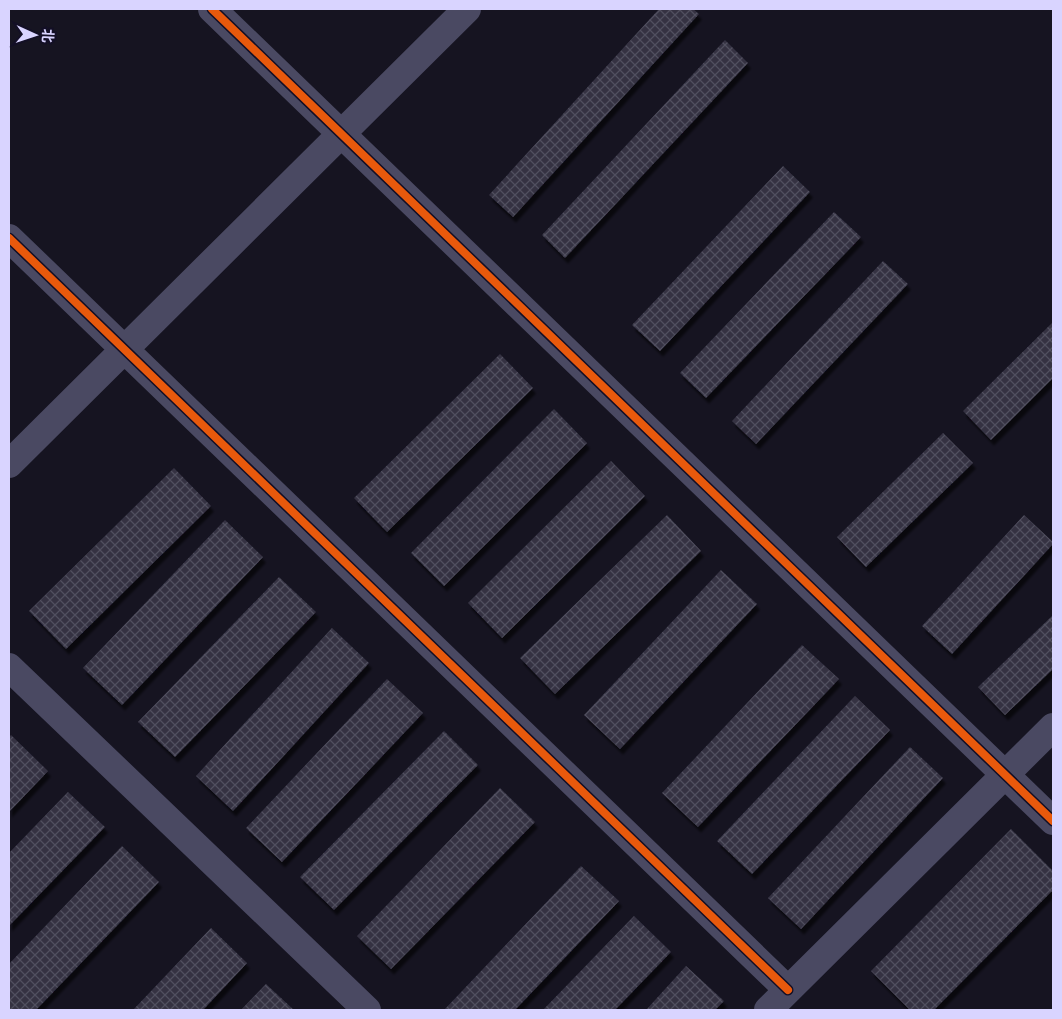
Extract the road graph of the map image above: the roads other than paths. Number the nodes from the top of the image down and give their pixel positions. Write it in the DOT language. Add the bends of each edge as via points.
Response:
graph roads {
  1 [pos="212,9"];
  2 [pos="467,9"];
  3 [pos="341,134"];
  4 [pos="9,238"];
  5 [pos="125,349"];
  6 [pos="9,464"];
  7 [pos="9,667"];
  8 [pos="1053,727"];
  9 [pos="1005,775"];
  10 [pos="1053,821"];
  11 [pos="788,990"];
  12 [pos="367,1010"];
  13 [pos="768,1010"];
  1 -- 3 [label="street"];
  2 -- 3 [label="street"];
  3 -- 5 [label="street"];
  3 -- 9 [label="street"];
  4 -- 5 [label="street"];
  5 -- 6 [label="street"];
  5 -- 11 [label="street"];
  7 -- 12 [label="street"];
  8 -- 9 [label="street"];
  9 -- 10 [label="street"];
  9 -- 11 [label="street"];
  11 -- 13 [label="street"];
}
